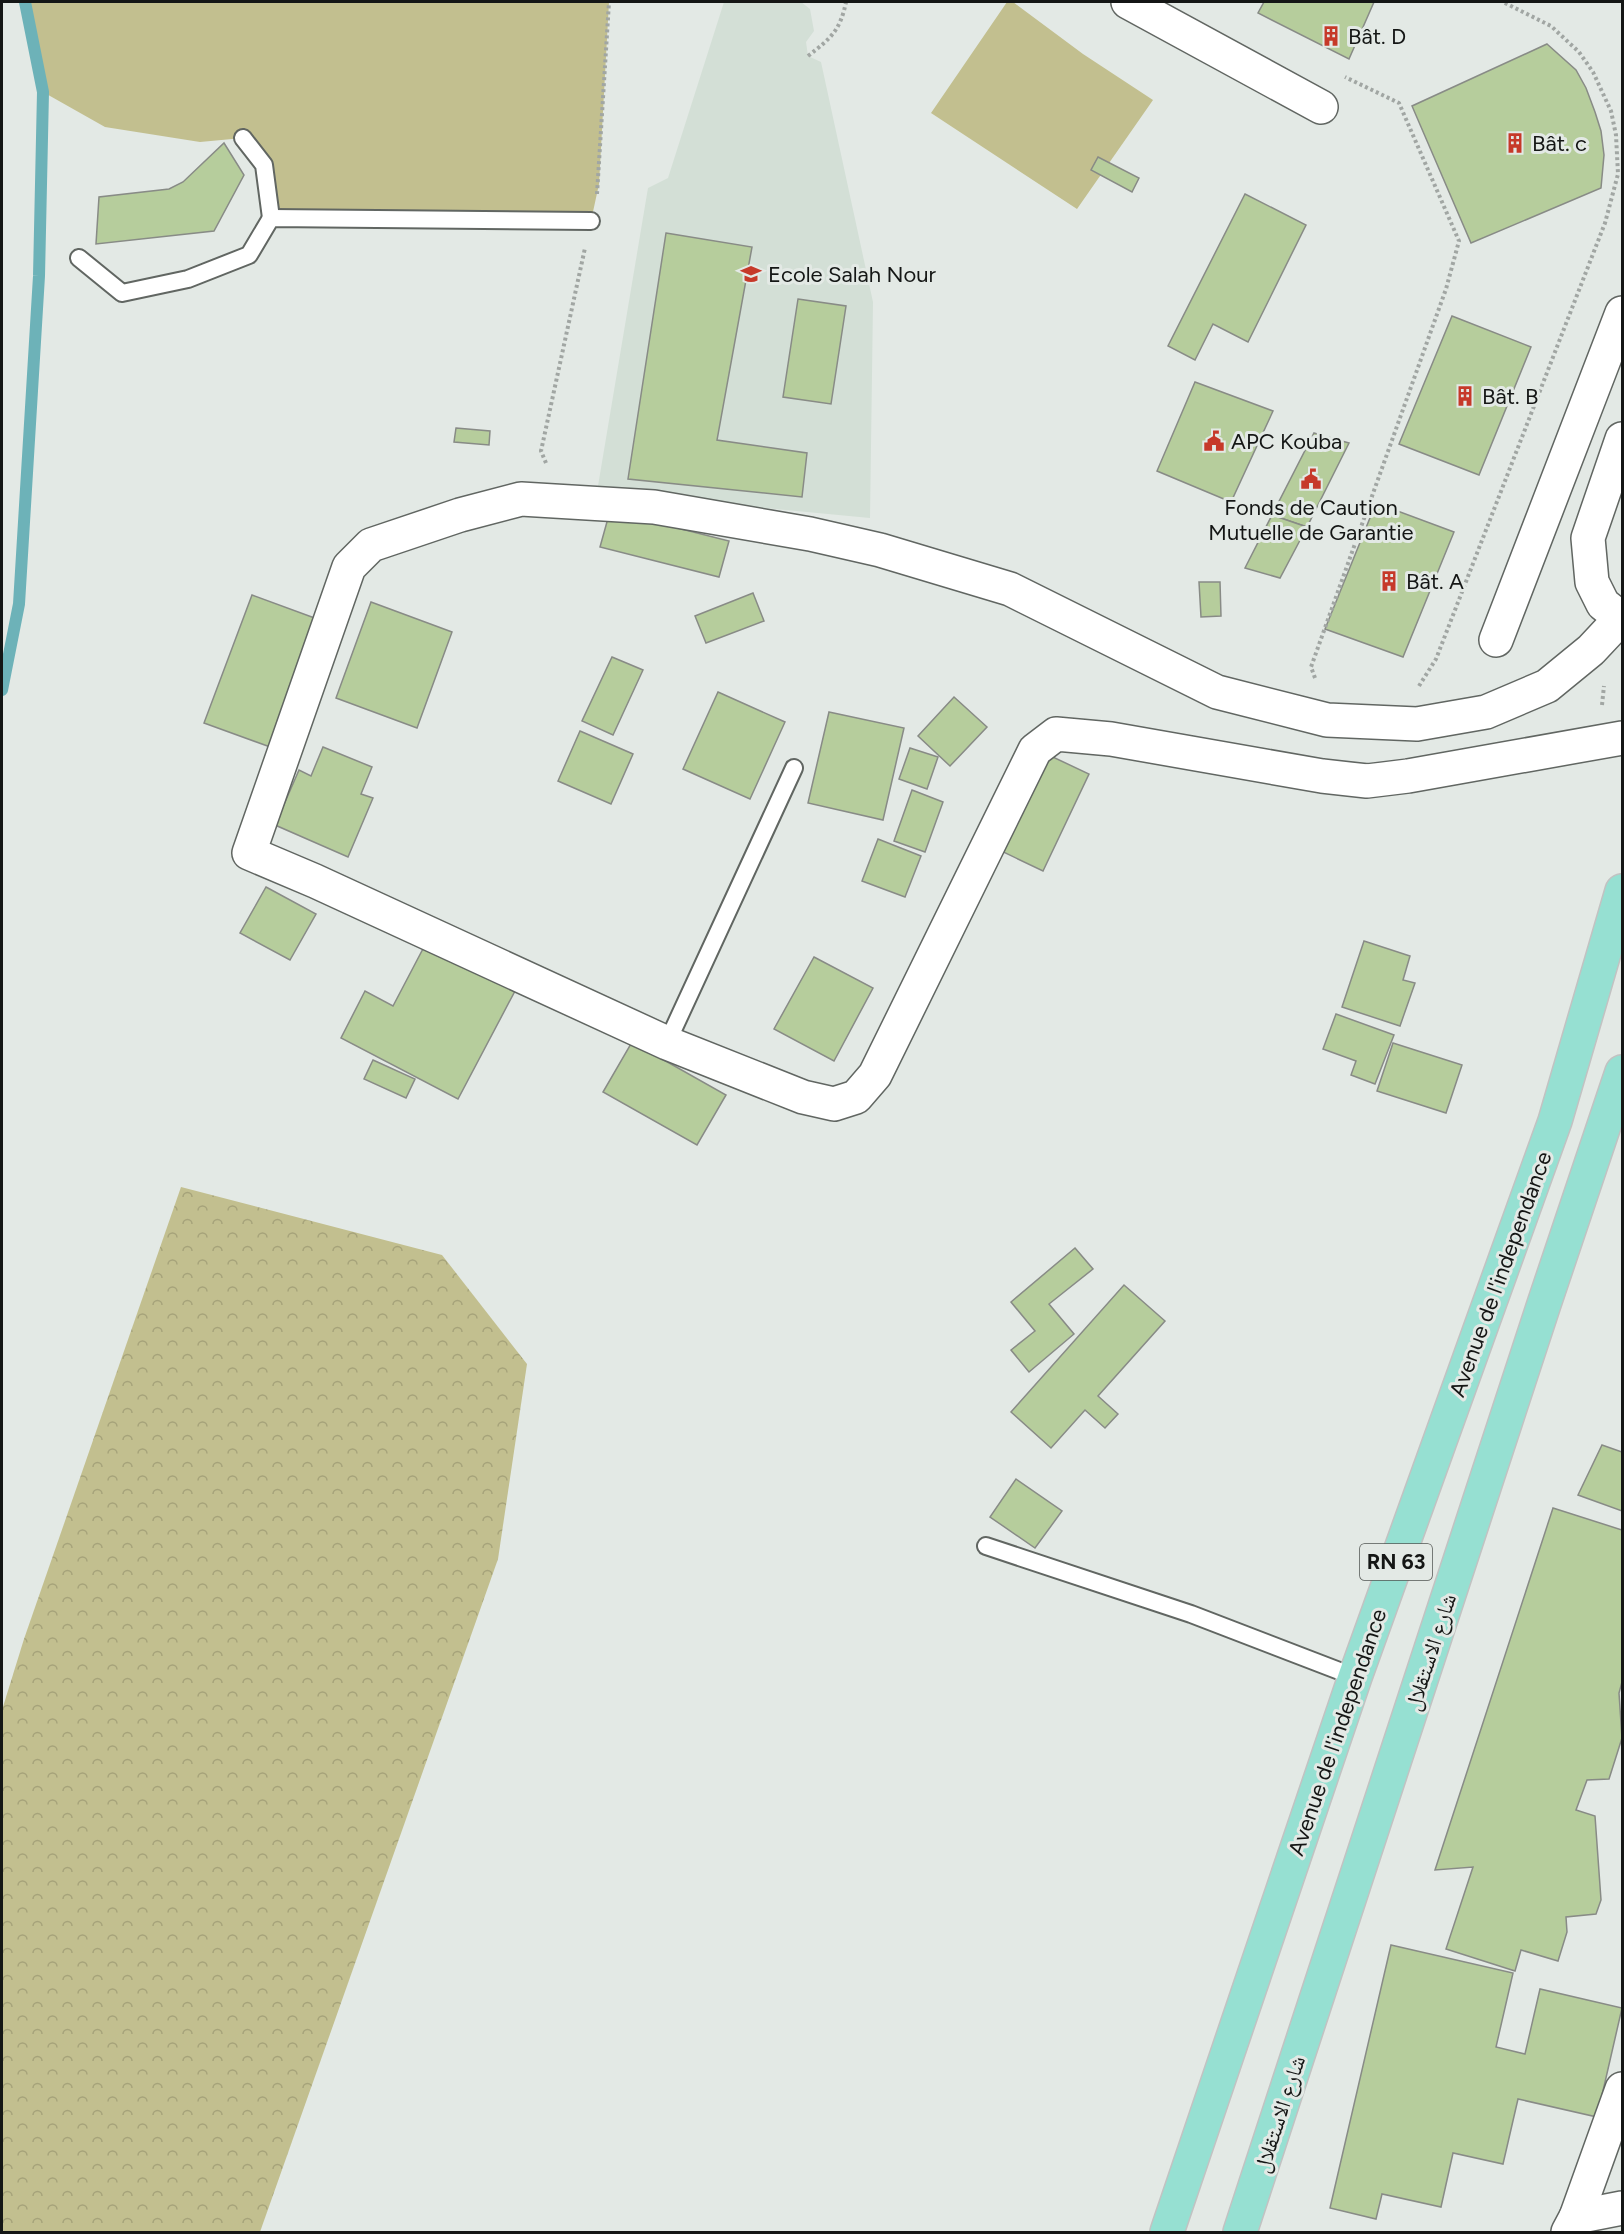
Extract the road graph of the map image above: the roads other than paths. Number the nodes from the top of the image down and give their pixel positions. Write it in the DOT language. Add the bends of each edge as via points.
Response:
graph roads {
  1 [pos="1128,2"];
  2 [pos="1321,107"];
  3 [pos="243,138"];
  4 [pos="271,218"];
  5 [pos="591,221"];
  6 [pos="79,258"];
  7 [pos="1623,313"];
  8 [pos="1623,439"];
  9 [pos="1621,619"];
  10 [pos="1496,640"];
  11 [pos="1623,738"];
  12 [pos="794,768"];
  13 [pos="1623,891"];
  14 [pos="667,1044"];
  15 [pos="1623,1072"];
  16 [pos="986,1546"];
  17 [pos="1355,1677"];
  18 [pos="1623,2089"];
  19 [pos="1623,2208"];
  20 [pos="1572,2225"];
  21 [pos="1167,2232"];
  22 [pos="1240,2232"];
  1 -- 2 [label="street"];
  3 -- 4 [label="lane" via="264,165"];
  4 -- 5 [label="lane"];
  4 -- 6 [label="lane" via="249,255 188,279 122,293"];
  7 -- 10 [label="street"];
  8 -- 9 [label="street" via="1588,538 1592,582 1603,604"];
  9 -- 14 [label="street" via="1547,686 1486,712 1417,724 1328,720 1217,692 1010,589 880,550 810,534 654,507 521,499 371,545 349,567 249,853"];
  11 -- 14 [label="street" via="1367,781 1111,739 1056,734 1035,750 875,1075 856,1097 834,1104 803,1097"];
  12 -- 14 [label="lane"];
  13 -- 17 [label="main road, Avenue de l'independance / RN 63" via="1555,1121"];
  15 -- 22 [label="main road, شارع الاستقلال / RN 63"];
  16 -- 17 [label="lane" via="1191,1614"];
  17 -- 21 [label="main road, Avenue de l'independance / RN 63"];
  18 -- 20 [label="street"];
  19 -- 20 [label="street"];
}
